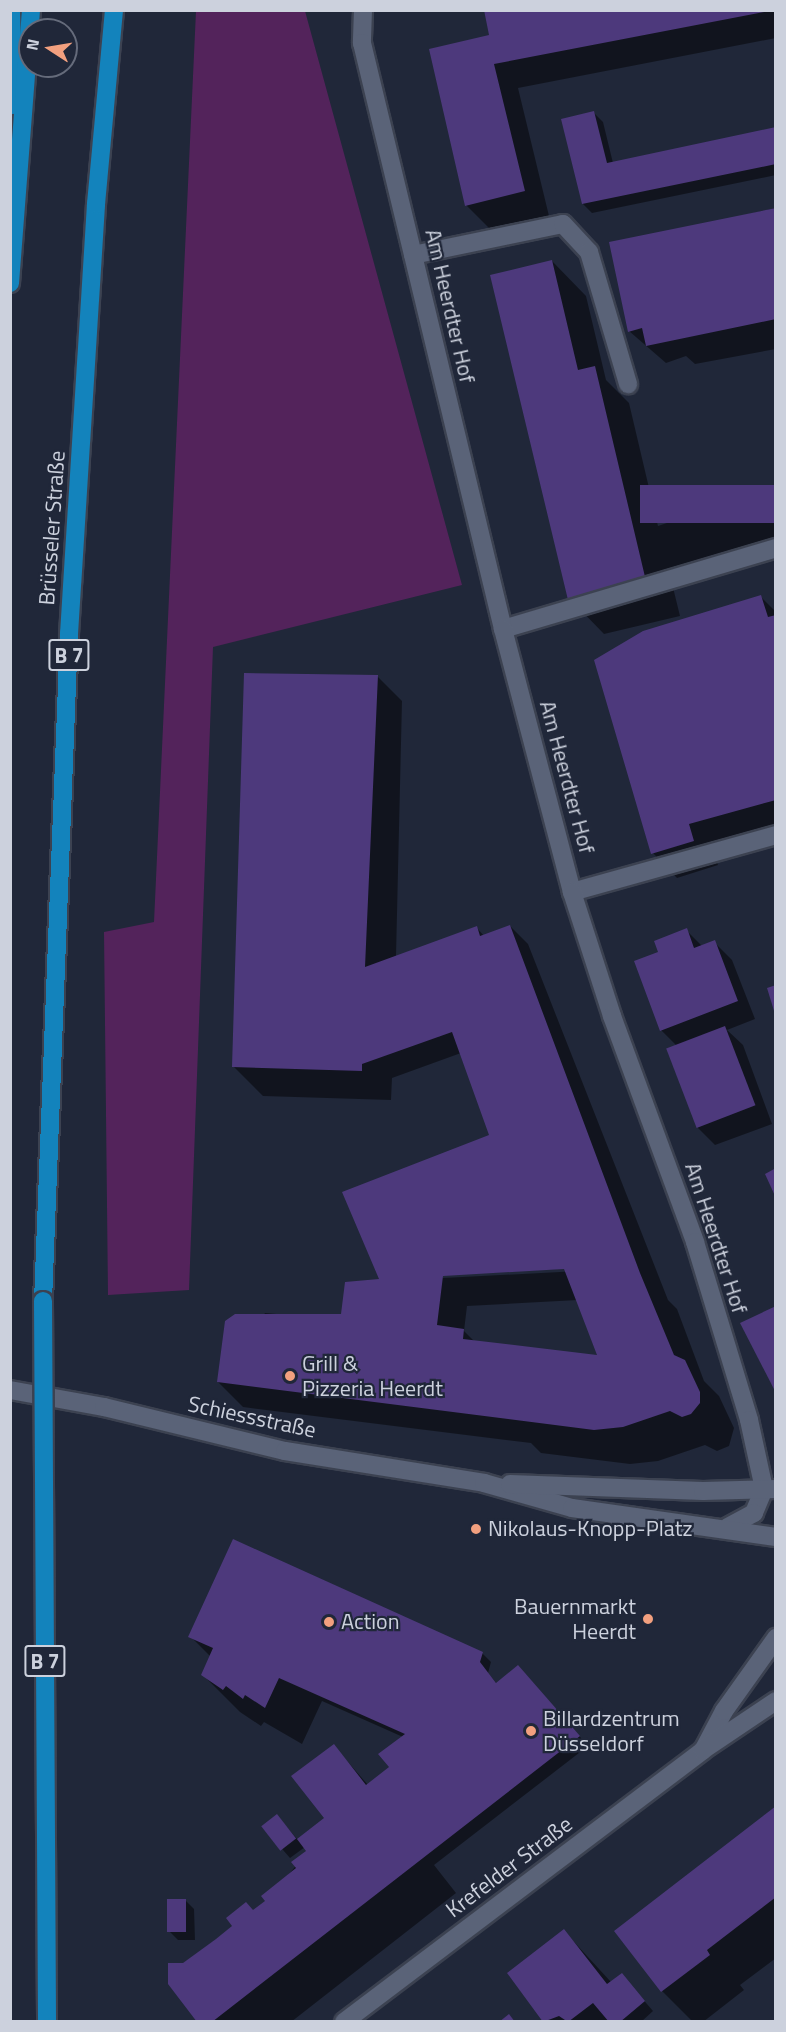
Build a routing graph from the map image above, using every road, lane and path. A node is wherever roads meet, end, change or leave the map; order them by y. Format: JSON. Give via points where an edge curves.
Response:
{"nodes":[{"id":1,"x":11,"y":10,"type":"edge"},
{"id":2,"x":31,"y":10,"type":"edge"},
{"id":3,"x":114,"y":10,"type":"edge"},
{"id":4,"x":363,"y":10,"type":"edge"},
{"id":5,"x":14,"y":220,"type":"junction"},
{"id":6,"x":413,"y":255,"type":"junction"},
{"id":7,"x":10,"y":283,"type":"edge"},
{"id":8,"x":628,"y":384,"type":"dead end"},
{"id":9,"x":776,"y":548,"type":"edge"},
{"id":10,"x":503,"y":629,"type":"junction"},
{"id":11,"x":776,"y":834,"type":"edge"},
{"id":12,"x":572,"y":892,"type":"junction"},
{"id":13,"x":10,"y":1390,"type":"edge"},
{"id":14,"x":484,"y":1484,"type":"junction"},
{"id":15,"x":770,"y":1489,"type":"edge"},
{"id":16,"x":728,"y":1527,"type":"junction"},
{"id":17,"x":776,"y":1537,"type":"edge"},
{"id":18,"x":776,"y":1638,"type":"edge"},
{"id":19,"x":776,"y":1701,"type":"edge"},
{"id":20,"x":703,"y":1750,"type":"junction"},
{"id":21,"x":47,"y":2022,"type":"edge"},
{"id":22,"x":344,"y":2022,"type":"edge"}],
"edges":[{"from":1,"to":5,"type":"highway"},
{"from":2,"to":5,"type":"highway"},
{"from":3,"to":21,"type":"highway","name":"Brüsseler Straße","number":"B 7","bridge":true,"via":[[96,204],[69,634],[43,1301]]},
{"from":4,"to":6,"type":"street","name":"Am Heerdter Hof","via":[[362,43]]},
{"from":5,"to":7,"type":"highway"},
{"from":6,"to":8,"type":"street","via":[[563,224],[589,252]]},
{"from":6,"to":10,"type":"street","name":"Am Heerdter Hof"},
{"from":9,"to":10,"type":"street"},
{"from":10,"to":12,"type":"street","name":"Am Heerdter Hof"},
{"from":11,"to":12,"type":"street"},
{"from":12,"to":15,"type":"street","name":"Am Heerdter Hof","via":[[612,1016],[694,1242]]},
{"from":13,"to":14,"type":"street","name":"Schiessstraße","via":[[104,1407],[285,1451]]},
{"from":14,"to":15,"type":"street","name":"Schiessstraße"},
{"from":14,"to":16,"type":"street","name":"Schiessstraße","via":[[572,1508]]},
{"from":15,"to":16,"type":"street","via":[[754,1513]]},
{"from":16,"to":17,"type":"street","name":"Schiessstraße"},
{"from":18,"to":20,"type":"street","name":"Krefelder Straße","via":[[724,1711]]},
{"from":19,"to":20,"type":"street","name":"Krefelder Straße"},
{"from":20,"to":22,"type":"street","name":"Krefelder Straße"}]}
